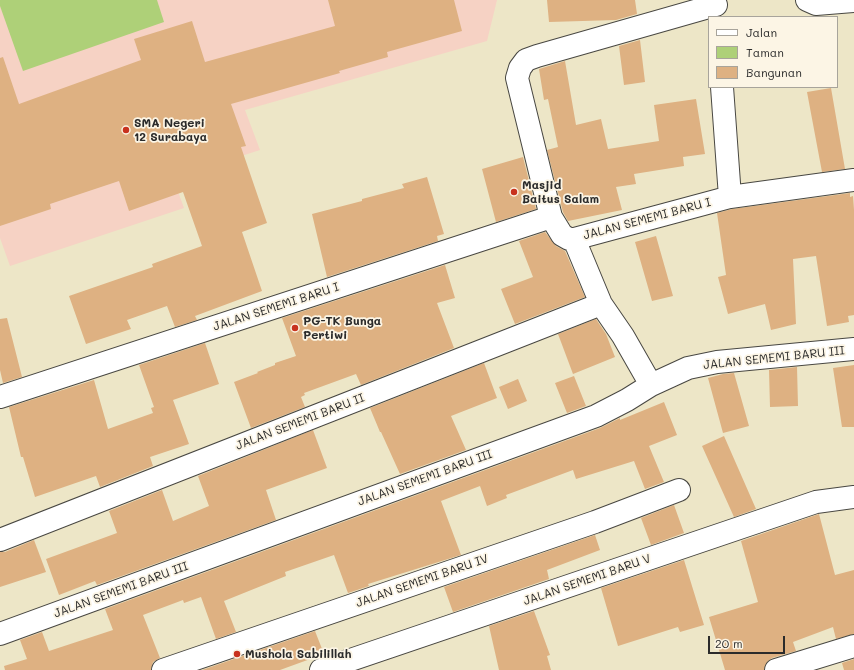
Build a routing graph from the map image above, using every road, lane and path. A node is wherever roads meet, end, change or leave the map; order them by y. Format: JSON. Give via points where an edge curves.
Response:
{"nodes":[{"id":1,"x":807,"y":0,"type":"edge"},
{"id":2,"x":854,"y":1,"type":"edge"},
{"id":3,"x":716,"y":7,"type":"edge"},
{"id":4,"x":722,"y":88,"type":"edge"},
{"id":5,"x":854,"y":180,"type":"edge"},
{"id":6,"x":730,"y":197,"type":"junction"},
{"id":7,"x":551,"y":218,"type":"junction"},
{"id":8,"x":574,"y":239,"type":"junction"},
{"id":9,"x":600,"y":304,"type":"junction"},
{"id":10,"x":854,"y":349,"type":"edge"},
{"id":11,"x":651,"y":385,"type":"junction"},
{"id":12,"x":0,"y":397,"type":"edge"},
{"id":13,"x":679,"y":490,"type":"dead end"},
{"id":14,"x":854,"y":497,"type":"edge"},
{"id":15,"x":0,"y":540,"type":"edge"},
{"id":16,"x":0,"y":634,"type":"edge"},
{"id":17,"x":854,"y":646,"type":"edge"},
{"id":18,"x":163,"y":670,"type":"edge"},
{"id":19,"x":321,"y":670,"type":"edge"},
{"id":20,"x":776,"y":670,"type":"edge"}],
"edges":[{"from":1,"to":2,"type":"street","via":[[816,4]]},
{"from":3,"to":7,"type":"street","name":"JALAN SEMEMI BARU I","via":[[526,60],[517,78]]},
{"from":4,"to":6,"type":"street"},
{"from":5,"to":6,"type":"street","name":"JALAN SEMEMI BARU I"},
{"from":6,"to":8,"type":"street","name":"JALAN SEMEMI BARU I"},
{"from":7,"to":8,"type":"street","name":"JALAN SEMEMI BARU I","via":[[562,235]]},
{"from":7,"to":12,"type":"street","name":"JALAN SEMEMI BARU I"},
{"from":8,"to":9,"type":"street"},
{"from":9,"to":11,"type":"street","via":[[623,336]]},
{"from":9,"to":15,"type":"street","name":"JALAN SEMEMI BARU II"},
{"from":10,"to":11,"type":"street","name":"JALAN SEMEMI BARU III","via":[[717,362],[688,368]]},
{"from":11,"to":16,"type":"street","name":"JALAN SEMEMI BARU III","via":[[596,416]]},
{"from":13,"to":18,"type":"street","name":"JALAN SEMEMI BARU IV","via":[[595,522]]},
{"from":14,"to":19,"type":"street","name":"JALAN SEMEMI BARU V","via":[[816,502]]},
{"from":17,"to":20,"type":"street"}]}
